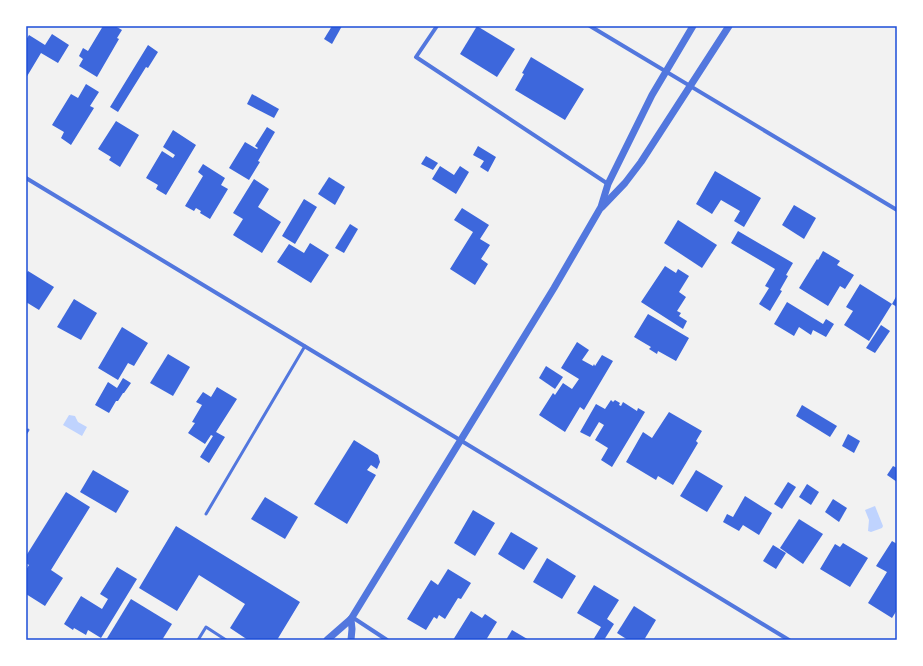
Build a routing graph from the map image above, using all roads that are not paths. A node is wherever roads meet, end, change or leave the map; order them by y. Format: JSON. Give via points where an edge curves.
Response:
{"nodes":[{"id":1,"x":437,"y":26,"type":"edge"},
{"id":2,"x":590,"y":26,"type":"edge"},
{"id":3,"x":693,"y":26,"type":"edge"},
{"id":4,"x":729,"y":26,"type":"edge"},
{"id":5,"x":665,"y":72,"type":"junction"},
{"id":6,"x":690,"y":87,"type":"junction"},
{"id":7,"x":26,"y":178,"type":"edge"},
{"id":8,"x":608,"y":184,"type":"junction"},
{"id":9,"x":601,"y":208,"type":"junction"},
{"id":10,"x":897,"y":210,"type":"edge"},
{"id":11,"x":305,"y":346,"type":"junction"},
{"id":12,"x":460,"y":440,"type":"junction"},
{"id":13,"x":206,"y":514,"type":"dead end"},
{"id":14,"x":352,"y":618,"type":"junction"},
{"id":15,"x":198,"y":640,"type":"edge"},
{"id":16,"x":226,"y":640,"type":"edge"},
{"id":17,"x":327,"y":640,"type":"edge"},
{"id":18,"x":351,"y":640,"type":"edge"},
{"id":19,"x":387,"y":640,"type":"edge"},
{"id":20,"x":789,"y":640,"type":"edge"}],
"edges":[{"from":1,"to":8,"type":"street","via":[[416,57]]},
{"from":2,"to":5,"type":"street"},
{"from":3,"to":5,"type":"street"},
{"from":4,"to":6,"type":"street"},
{"from":5,"to":6,"type":"street"},
{"from":5,"to":8,"type":"street"},
{"from":6,"to":9,"type":"street","via":[[641,162]]},
{"from":6,"to":10,"type":"street"},
{"from":7,"to":11,"type":"street"},
{"from":8,"to":9,"type":"street"},
{"from":9,"to":12,"type":"street"},
{"from":11,"to":12,"type":"street"},
{"from":11,"to":13,"type":"lane"},
{"from":12,"to":14,"type":"street"},
{"from":12,"to":20,"type":"street"},
{"from":14,"to":17,"type":"street"},
{"from":14,"to":18,"type":"street"},
{"from":14,"to":19,"type":"street"},
{"from":15,"to":16,"type":"lane","via":[[206,628]]}]}
